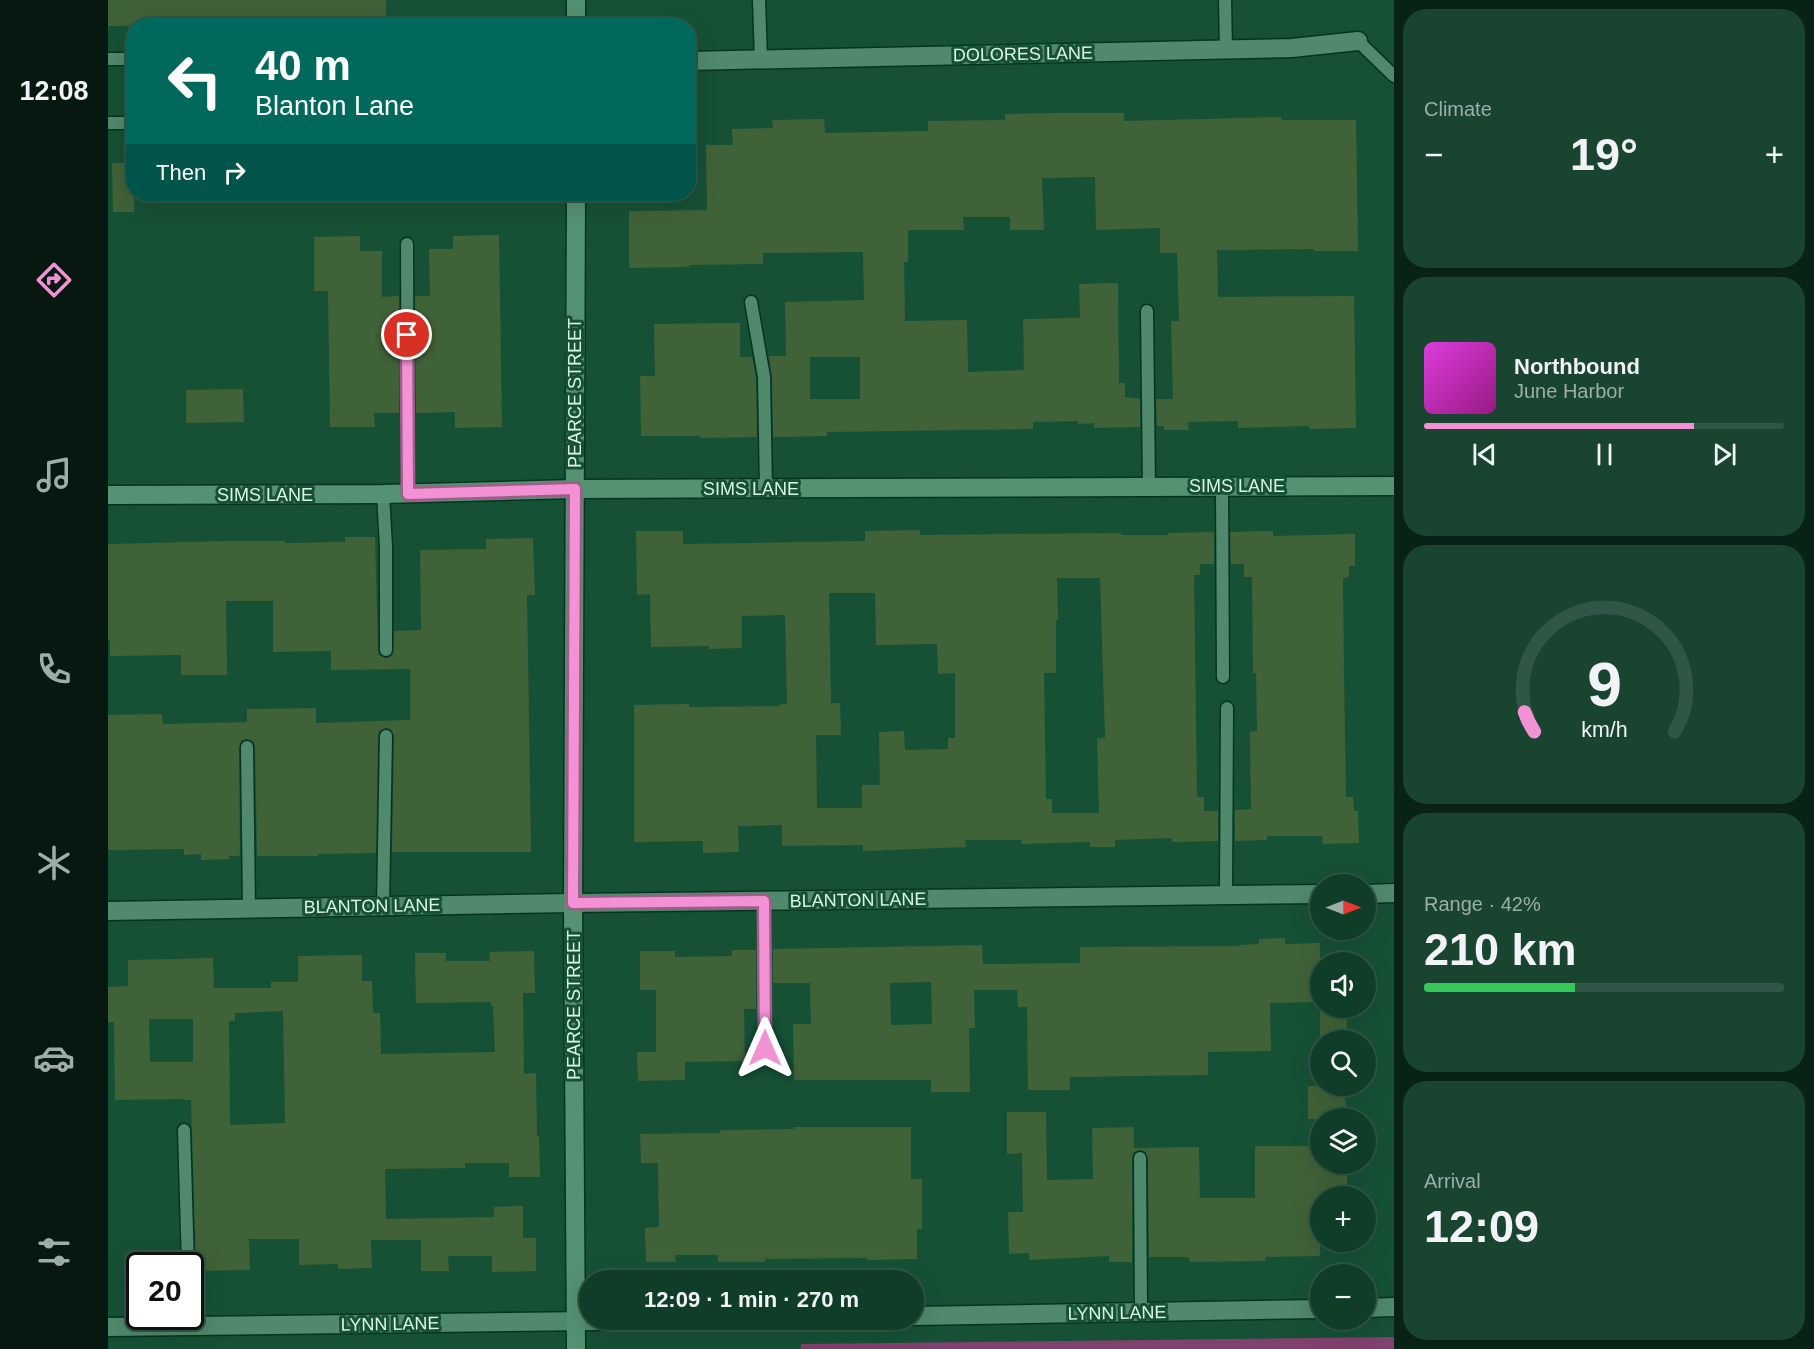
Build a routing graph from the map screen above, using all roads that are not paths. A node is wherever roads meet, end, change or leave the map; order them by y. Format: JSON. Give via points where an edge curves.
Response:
{"nodes":[{"id":1,"x":576,"y":0,"type":"edge"},
{"id":2,"x":759,"y":0,"type":"edge"},
{"id":3,"x":1225,"y":0,"type":"edge"},
{"id":4,"x":576,"y":18,"type":"edge"},
{"id":5,"x":1358,"y":41,"type":"joint"},
{"id":6,"x":1226,"y":50,"type":"junction"},
{"id":7,"x":108,"y":59,"type":"edge"},
{"id":8,"x":126,"y":59,"type":"edge"},
{"id":9,"x":760,"y":60,"type":"junction"},
{"id":10,"x":696,"y":62,"type":"edge"},
{"id":11,"x":1394,"y":76,"type":"edge"},
{"id":12,"x":108,"y":123,"type":"edge"},
{"id":13,"x":126,"y":123,"type":"edge"},
{"id":14,"x":576,"y":201,"type":"edge"},
{"id":15,"x":407,"y":244,"type":"dead end"},
{"id":16,"x":751,"y":302,"type":"dead end"},
{"id":17,"x":1147,"y":311,"type":"dead end"},
{"id":18,"x":1222,"y":486,"type":"junction"},
{"id":19,"x":1394,"y":486,"type":"edge"},
{"id":20,"x":1149,"y":487,"type":"junction"},
{"id":21,"x":575,"y":489,"type":"junction"},
{"id":22,"x":766,"y":489,"type":"junction"},
{"id":23,"x":383,"y":494,"type":"junction"},
{"id":24,"x":408,"y":494,"type":"junction"},
{"id":25,"x":108,"y":495,"type":"edge"},
{"id":26,"x":386,"y":650,"type":"dead end"},
{"id":27,"x":1222,"y":677,"type":"dead end"},
{"id":28,"x":1227,"y":708,"type":"dead end"},
{"id":29,"x":386,"y":736,"type":"dead end"},
{"id":30,"x":247,"y":747,"type":"dead end"},
{"id":31,"x":1394,"y":893,"type":"edge"},
{"id":32,"x":1310,"y":894,"type":"edge"},
{"id":33,"x":1376,"y":894,"type":"edge"},
{"id":34,"x":1226,"y":895,"type":"junction"},
{"id":35,"x":764,"y":901,"type":"junction"},
{"id":36,"x":573,"y":903,"type":"junction"},
{"id":37,"x":383,"y":906,"type":"junction"},
{"id":38,"x":249,"y":908,"type":"junction"},
{"id":39,"x":108,"y":911,"type":"edge"},
{"id":40,"x":765,"y":1048,"type":"dead end"},
{"id":41,"x":184,"y":1130,"type":"dead end"},
{"id":42,"x":1140,"y":1158,"type":"dead end"},
{"id":43,"x":188,"y":1252,"type":"edge"},
{"id":44,"x":1394,"y":1307,"type":"edge"},
{"id":45,"x":1376,"y":1308,"type":"edge"},
{"id":46,"x":1310,"y":1309,"type":"edge"},
{"id":47,"x":1141,"y":1312,"type":"junction"},
{"id":48,"x":924,"y":1316,"type":"edge"},
{"id":49,"x":204,"y":1321,"type":"edge"},
{"id":50,"x":576,"y":1322,"type":"junction"},
{"id":51,"x":579,"y":1322,"type":"edge"},
{"id":52,"x":126,"y":1326,"type":"edge"},
{"id":53,"x":108,"y":1327,"type":"edge"},
{"id":54,"x":576,"y":1349,"type":"edge"}],
"edges":[{"from":1,"to":4,"type":"street"},
{"from":2,"to":9,"type":"lane"},
{"from":3,"to":6,"type":"lane"},
{"from":5,"to":6,"type":"street","name":"DOLORES LANE"},
{"from":5,"to":11,"type":"lane"},
{"from":6,"to":9,"type":"street","name":"DOLORES LANE"},
{"from":7,"to":8,"type":"lane"},
{"from":9,"to":10,"type":"street","name":"DOLORES LANE"},
{"from":12,"to":13,"type":"lane"},
{"from":14,"to":21,"type":"street","name":"PEARCE STREET"},
{"from":15,"to":24,"type":"lane"},
{"from":16,"to":22,"type":"lane","via":[[764,376]]},
{"from":17,"to":20,"type":"lane"},
{"from":18,"to":19,"type":"street","name":"SIMS LANE"},
{"from":18,"to":20,"type":"street","name":"SIMS LANE"},
{"from":18,"to":27,"type":"lane"},
{"from":20,"to":22,"type":"street","name":"SIMS LANE"},
{"from":21,"to":22,"type":"street","name":"SIMS LANE"},
{"from":21,"to":24,"type":"street","name":"SIMS LANE"},
{"from":21,"to":36,"type":"street","name":"PEARCE STREET"},
{"from":23,"to":24,"type":"street","name":"SIMS LANE"},
{"from":23,"to":25,"type":"street","name":"SIMS LANE"},
{"from":23,"to":26,"type":"lane"},
{"from":28,"to":34,"type":"lane"},
{"from":29,"to":37,"type":"lane"},
{"from":30,"to":38,"type":"lane"},
{"from":31,"to":33,"type":"street"},
{"from":32,"to":34,"type":"street","name":"BLANTON LANE"},
{"from":34,"to":35,"type":"street","name":"BLANTON LANE"},
{"from":35,"to":36,"type":"street","name":"BLANTON LANE"},
{"from":35,"to":40,"type":"lane"},
{"from":36,"to":37,"type":"street","name":"BLANTON LANE"},
{"from":36,"to":50,"type":"street","name":"PEARCE STREET"},
{"from":37,"to":38,"type":"street","name":"BLANTON LANE"},
{"from":38,"to":39,"type":"street","name":"BLANTON LANE"},
{"from":41,"to":43,"type":"lane"},
{"from":42,"to":47,"type":"lane"},
{"from":44,"to":45,"type":"street"},
{"from":46,"to":47,"type":"street","name":"LYNN LANE"},
{"from":47,"to":48,"type":"street","name":"LYNN LANE"},
{"from":49,"to":50,"type":"street","name":"LYNN LANE"},
{"from":50,"to":51,"type":"street","name":"LYNN LANE"},
{"from":50,"to":54,"type":"street","name":"PEARCE STREET"},
{"from":52,"to":53,"type":"street","name":"LYNN LANE"}]}
